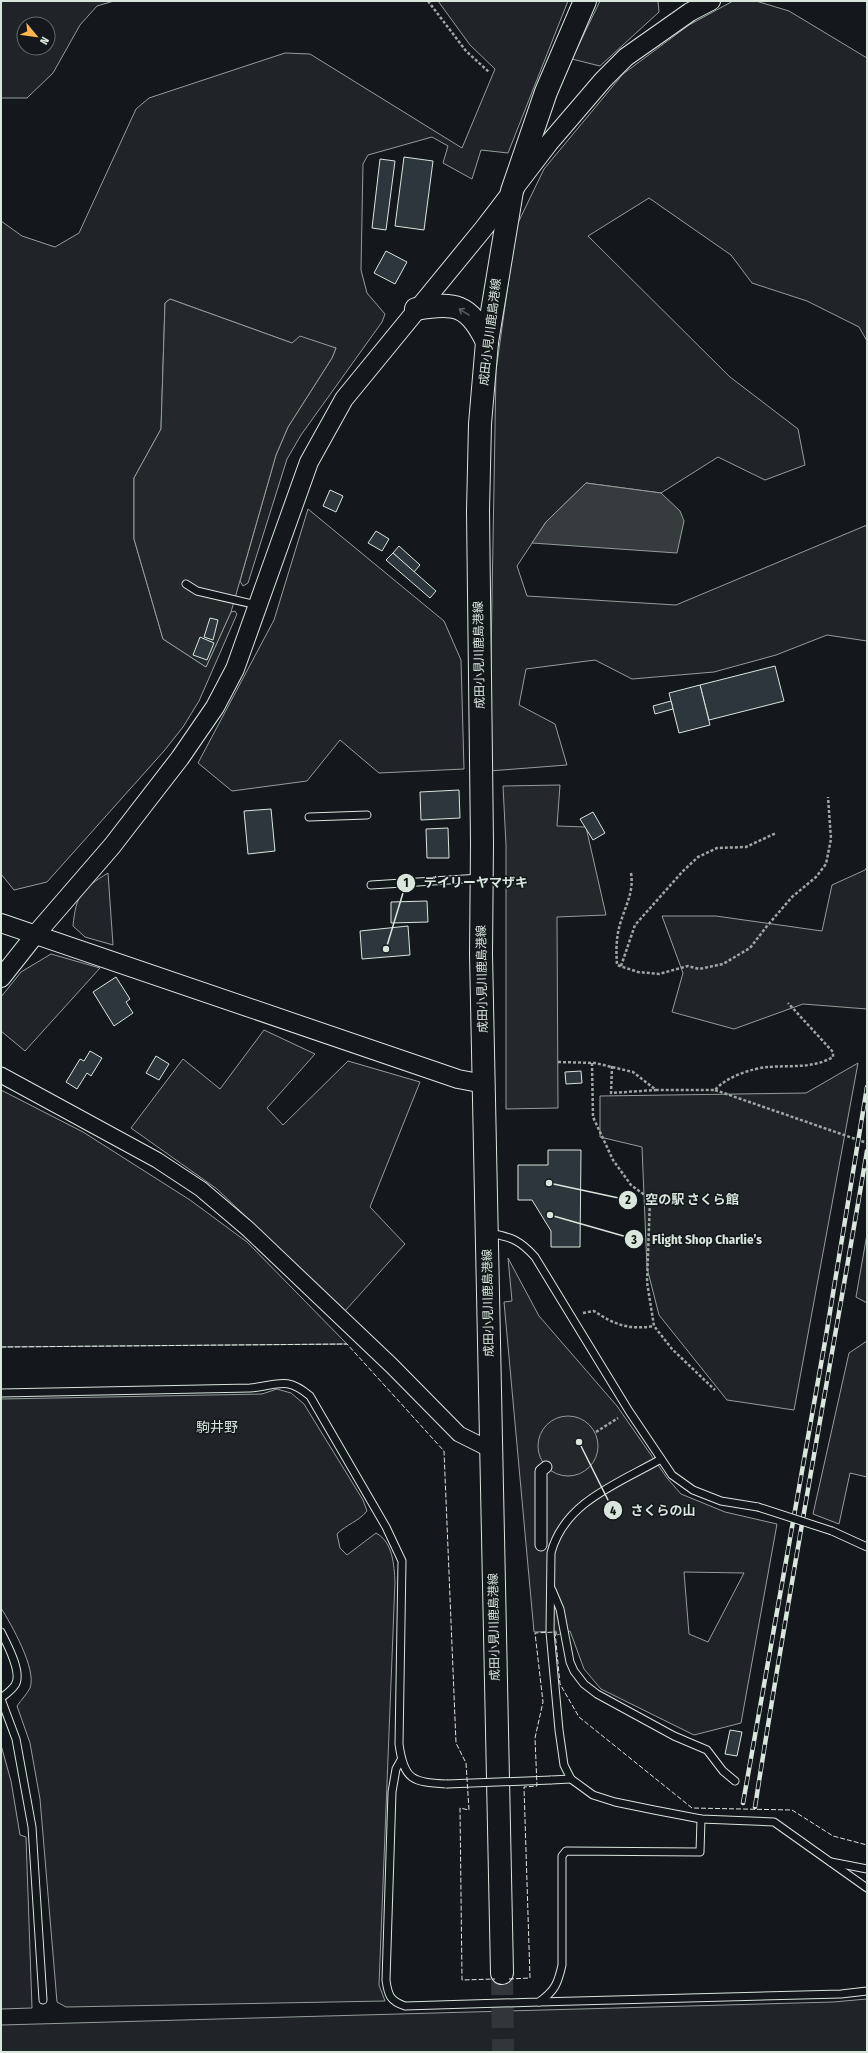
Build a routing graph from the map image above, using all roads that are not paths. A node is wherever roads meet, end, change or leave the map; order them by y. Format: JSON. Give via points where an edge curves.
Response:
{"nodes":[{"id":1,"x":585,"y":1,"type":"edge"},
{"id":2,"x":711,"y":1,"type":"edge"},
{"id":3,"x":512,"y":191,"type":"junction"},
{"id":4,"x":416,"y":309,"type":"junction"},
{"id":5,"x":487,"y":342,"type":"junction"},
{"id":6,"x":186,"y":584,"type":"dead end"},
{"id":7,"x":257,"y":605,"type":"junction"},
{"id":8,"x":367,"y":815,"type":"dead end"},
{"id":9,"x":309,"y":817,"type":"dead end"},
{"id":10,"x":482,"y":878,"type":"junction"},
{"id":11,"x":372,"y":884,"type":"dead end"},
{"id":12,"x":1,"y":923,"type":"edge"},
{"id":13,"x":35,"y":935,"type":"junction"},
{"id":14,"x":1,"y":978,"type":"edge"},
{"id":15,"x":1,"y":1075,"type":"edge"},
{"id":16,"x":484,"y":1084,"type":"junction"},
{"id":17,"x":487,"y":1233,"type":"junction"},
{"id":18,"x":1,"y":1393,"type":"edge"},
{"id":19,"x":491,"y":1450,"type":"junction"},
{"id":20,"x":661,"y":1459,"type":"junction"},
{"id":21,"x":546,"y":1467,"type":"dead end"},
{"id":22,"x":542,"y":1545,"type":"dead end"},
{"id":23,"x":867,"y":1547,"type":"edge"},
{"id":24,"x":551,"y":1588,"type":"junction"},
{"id":25,"x":1,"y":1632,"type":"edge"},
{"id":26,"x":1,"y":1699,"type":"edge"},
{"id":27,"x":401,"y":1760,"type":"junction"},
{"id":28,"x":571,"y":1778,"type":"junction"},
{"id":29,"x":735,"y":1781,"type":"dead end"},
{"id":30,"x":701,"y":1819,"type":"junction"},
{"id":31,"x":829,"y":1862,"type":"junction"},
{"id":32,"x":867,"y":1870,"type":"edge"},
{"id":33,"x":867,"y":1888,"type":"edge"},
{"id":34,"x":502,"y":1973,"type":"tunnel mouth"},
{"id":35,"x":867,"y":1991,"type":"edge"},
{"id":36,"x":43,"y":2000,"type":"dead end"},
{"id":37,"x":539,"y":2002,"type":"junction"}],
"edges":[{"from":1,"to":3,"type":"main road","name":"成田小見川鹿島港線","via":[[546,92]]},
{"from":2,"to":3,"type":"street","via":[[690,12],[626,57],[549,143]]},
{"from":3,"to":4,"type":"street"},
{"from":3,"to":5,"type":"main road","name":"成田小見川鹿島港線"},
{"from":5,"to":4,"type":"main road","one_way":true,"via":[[478,324],[452,306]]},
{"from":4,"to":7,"type":"street","via":[[344,399],[322,435],[309,462]]},
{"from":5,"to":10,"type":"main road","name":"成田小見川鹿島港線","via":[[480,424],[478,511]]},
{"from":6,"to":7,"type":"lane","via":[[198,591]]},
{"from":7,"to":13,"type":"street","via":[[235,668],[215,707],[180,758],[112,846]]},
{"from":8,"to":9,"type":"lane"},
{"from":10,"to":11,"type":"lane"},
{"from":10,"to":16,"type":"main road","name":"成田小見川鹿島港線"},
{"from":12,"to":13,"type":"street"},
{"from":13,"to":14,"type":"street"},
{"from":13,"to":16,"type":"street","via":[[458,1078]]},
{"from":15,"to":19,"type":"street","via":[[157,1160],[201,1189],[260,1240],[459,1434]]},
{"from":16,"to":17,"type":"main road","name":"成田小見川鹿島港線"},
{"from":17,"to":19,"type":"main road","name":"成田小見川鹿島港線"},
{"from":17,"to":20,"type":"lane","via":[[509,1237],[523,1243],[535,1257]]},
{"from":18,"to":27,"type":"lane","via":[[250,1388],[281,1382],[310,1396],[386,1527],[402,1561],[399,1744]]},
{"from":19,"to":34,"type":"main road","name":"成田小見川鹿島港線"},
{"from":20,"to":23,"type":"lane","bridge":true,"via":[[672,1475],[693,1490],[721,1501],[758,1507],[832,1530]]},
{"from":20,"to":24,"type":"lane","via":[[594,1496],[574,1511],[554,1541],[551,1553]]},
{"from":21,"to":22,"type":"street","via":[[541,1471],[540,1482]]},
{"from":24,"to":28,"type":"lane","via":[[550,1632],[558,1723],[564,1765]]},
{"from":24,"to":29,"type":"lane","via":[[560,1609],[570,1662],[584,1684],[597,1694],[661,1729],[707,1750],[723,1771]]},
{"from":25,"to":26,"type":"lane","via":[[18,1676],[15,1686]]},
{"from":26,"to":36,"type":"lane","via":[[16,1739],[32,1827]]},
{"from":27,"to":28,"type":"lane","bridge":true,"via":[[406,1772],[422,1783]]},
{"from":27,"to":37,"type":"lane","via":[[396,1769],[392,1792],[386,1980],[388,1994],[397,2003],[405,2006]]},
{"from":28,"to":30,"type":"lane","via":[[594,1794],[615,1802]]},
{"from":30,"to":31,"type":"lane","via":[[774,1822]]},
{"from":30,"to":37,"type":"lane","via":[[700,1852],[566,1851],[562,1856],[562,1965],[558,1982],[550,1994]]},
{"from":31,"to":32,"type":"lane"},
{"from":31,"to":33,"type":"lane"},
{"from":35,"to":37,"type":"lane"}]}
